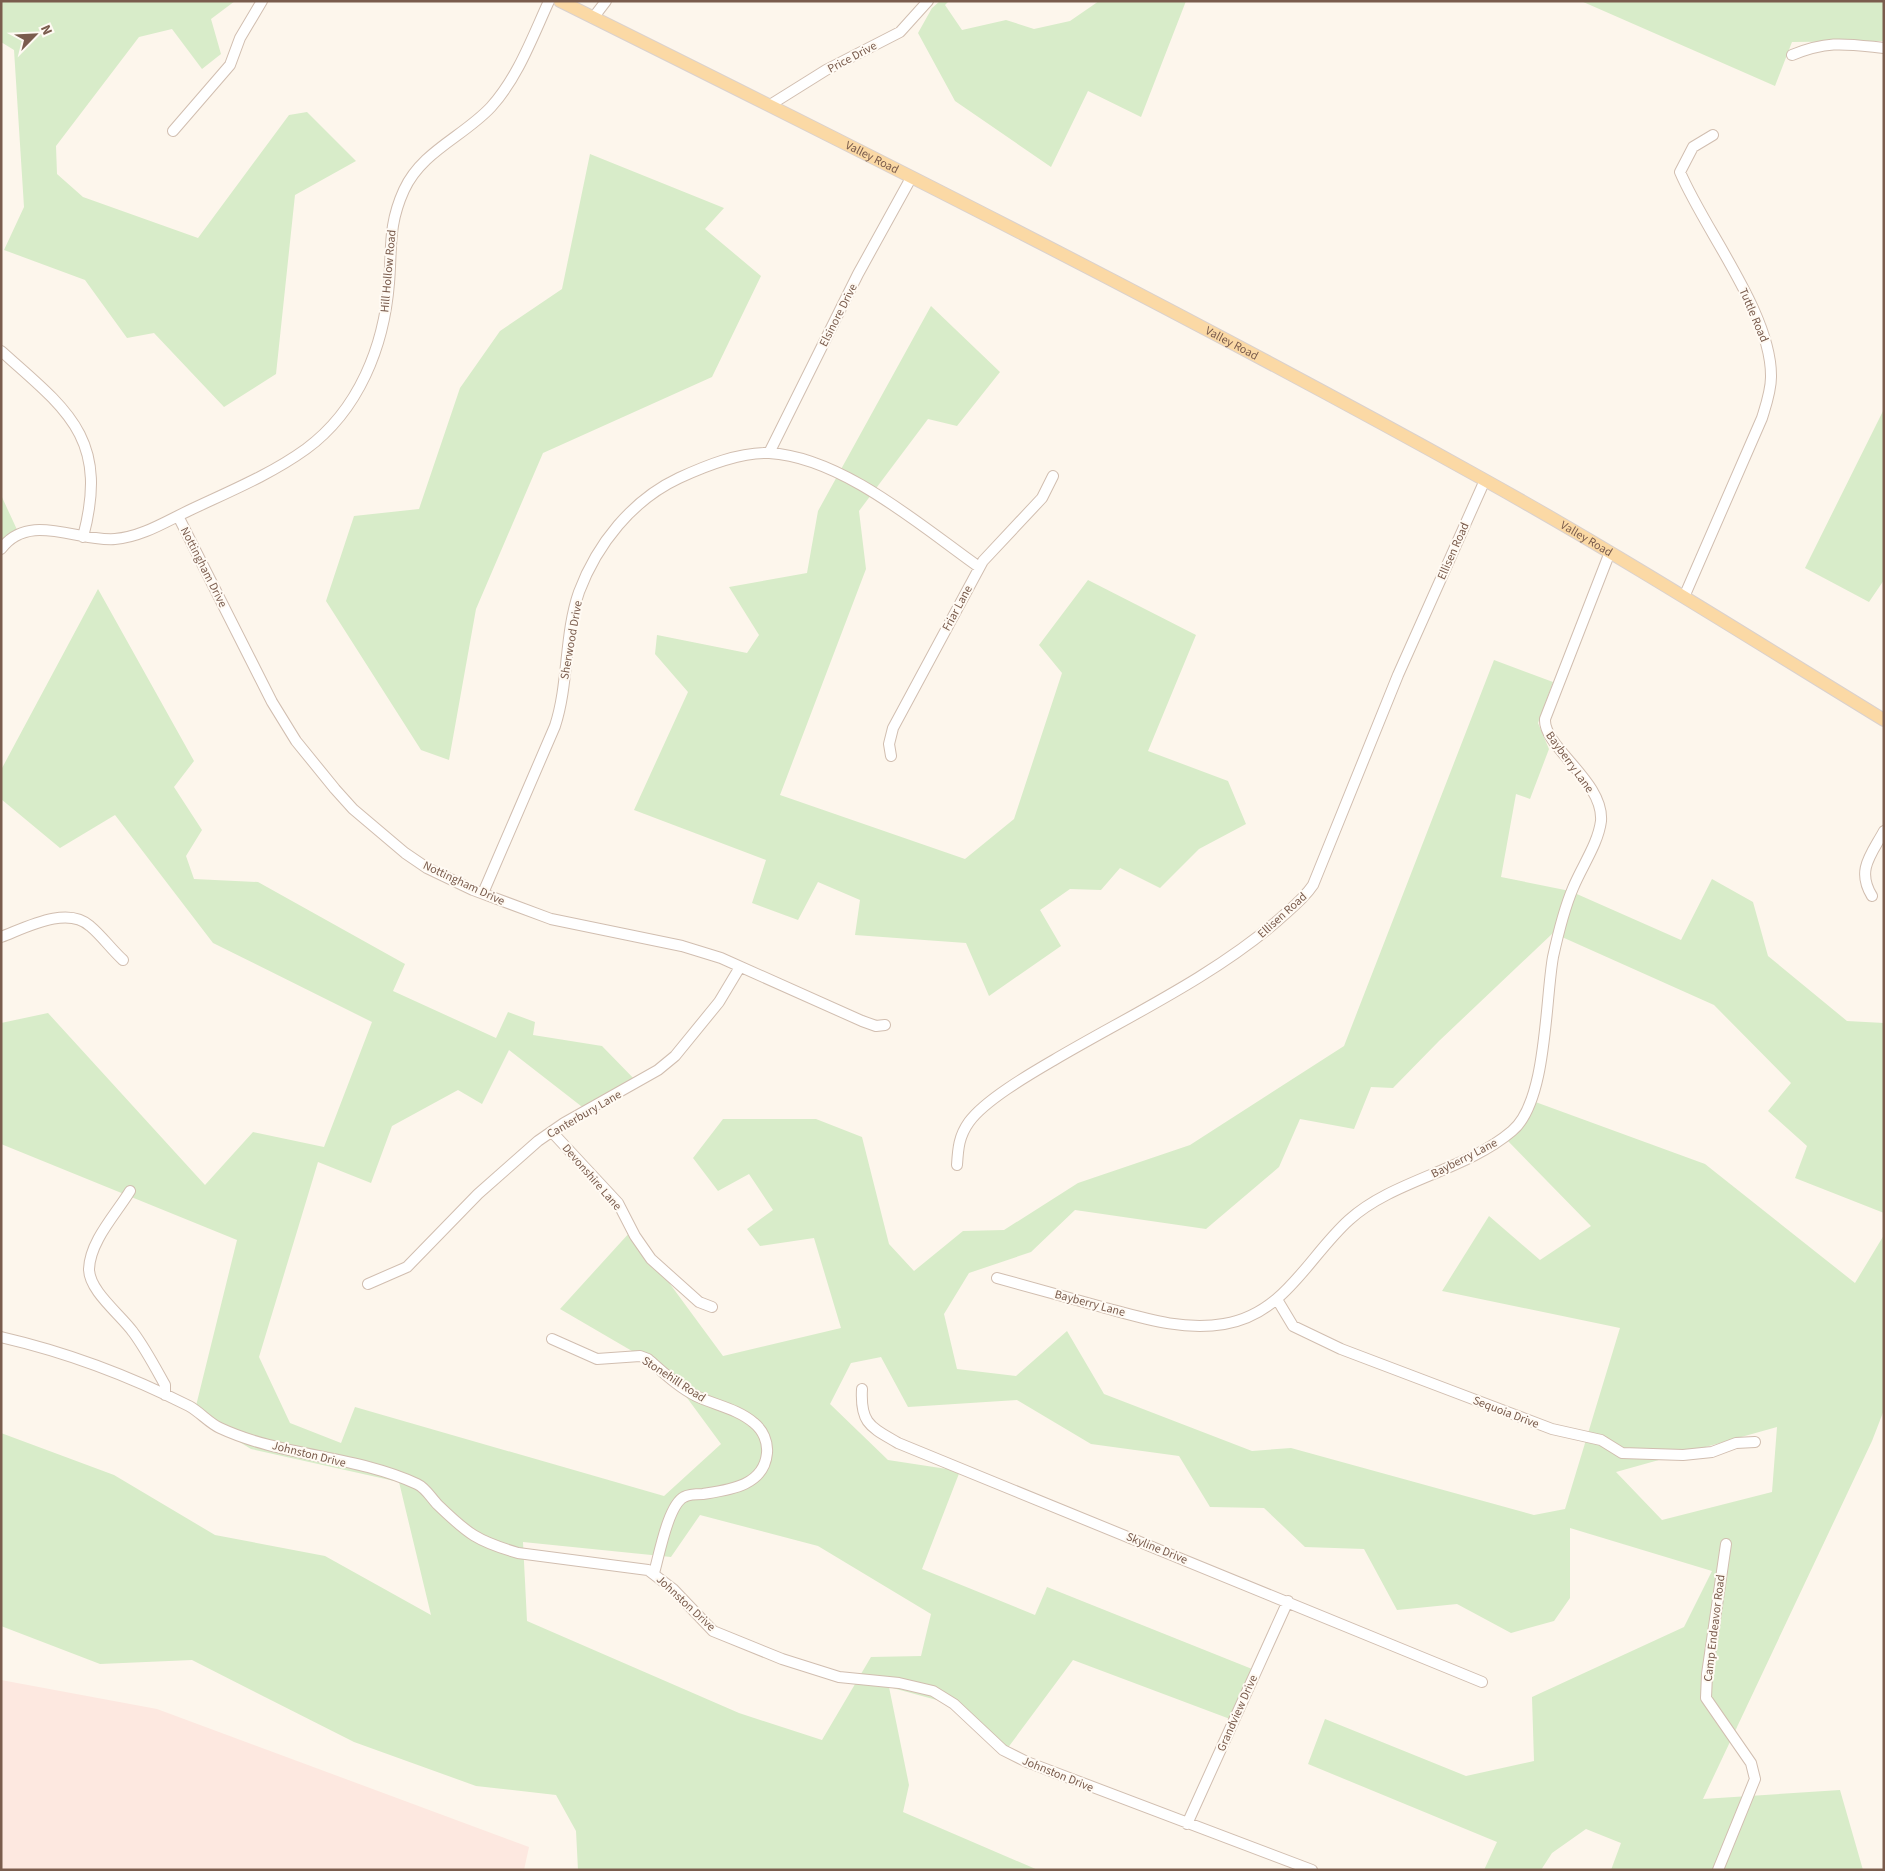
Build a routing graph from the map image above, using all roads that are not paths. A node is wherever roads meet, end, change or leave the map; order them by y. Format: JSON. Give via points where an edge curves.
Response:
{"nodes":[{"id":1,"x":262,"y":1,"type":"edge"},
{"id":2,"x":549,"y":1,"type":"edge"},
{"id":3,"x":560,"y":1,"type":"edge"},
{"id":4,"x":606,"y":1,"type":"edge"},
{"id":5,"x":928,"y":1,"type":"edge"},
{"id":6,"x":594,"y":18,"type":"junction"},
{"id":7,"x":1884,"y":48,"type":"edge"},
{"id":8,"x":1792,"y":55,"type":"dead end"},
{"id":9,"x":770,"y":106,"type":"junction"},
{"id":10,"x":173,"y":130,"type":"dead end"},
{"id":11,"x":1713,"y":135,"type":"dead end"},
{"id":12,"x":911,"y":178,"type":"junction"},
{"id":13,"x":1,"y":351,"type":"edge"},
{"id":14,"x":769,"y":453,"type":"junction"},
{"id":15,"x":1053,"y":476,"type":"dead end"},
{"id":16,"x":1485,"y":480,"type":"junction"},
{"id":17,"x":178,"y":516,"type":"junction"},
{"id":18,"x":83,"y":537,"type":"junction"},
{"id":19,"x":1,"y":549,"type":"edge"},
{"id":20,"x":1610,"y":552,"type":"junction"},
{"id":21,"x":979,"y":567,"type":"junction"},
{"id":22,"x":1684,"y":597,"type":"junction"},
{"id":23,"x":1884,"y":720,"type":"edge"},
{"id":24,"x":891,"y":756,"type":"dead end"},
{"id":25,"x":1884,"y":831,"type":"edge"},
{"id":26,"x":483,"y":893,"type":"junction"},
{"id":27,"x":1872,"y":896,"type":"dead end"},
{"id":28,"x":1,"y":938,"type":"edge"},
{"id":29,"x":123,"y":960,"type":"dead end"},
{"id":30,"x":740,"y":967,"type":"junction"},
{"id":31,"x":885,"y":1025,"type":"dead end"},
{"id":32,"x":552,"y":1132,"type":"junction"},
{"id":33,"x":957,"y":1165,"type":"dead end"},
{"id":34,"x":130,"y":1191,"type":"dead end"},
{"id":35,"x":997,"y":1278,"type":"dead end"},
{"id":36,"x":368,"y":1284,"type":"dead end"},
{"id":37,"x":1278,"y":1301,"type":"junction"},
{"id":38,"x":712,"y":1307,"type":"dead end"},
{"id":39,"x":1,"y":1337,"type":"edge"},
{"id":40,"x":552,"y":1339,"type":"dead end"},
{"id":41,"x":862,"y":1389,"type":"dead end"},
{"id":42,"x":165,"y":1395,"type":"junction"},
{"id":43,"x":1755,"y":1442,"type":"dead end"},
{"id":44,"x":1726,"y":1544,"type":"dead end"},
{"id":45,"x":654,"y":1573,"type":"junction"},
{"id":46,"x":1288,"y":1602,"type":"junction"},
{"id":47,"x":1482,"y":1682,"type":"dead end"},
{"id":48,"x":1187,"y":1824,"type":"junction"},
{"id":49,"x":1312,"y":1870,"type":"edge"},
{"id":50,"x":1718,"y":1870,"type":"edge"}],
"edges":[{"from":1,"to":10,"type":"street","via":[[240,38],[230,65]]},
{"from":2,"to":17,"type":"street","name":"Hill Hollow Road","via":[[506,89],[489,109],[423,162],[404,191],[390,236],[389,283],[382,330],[373,360],[344,409],[320,437],[277,468]]},
{"from":3,"to":6,"type":"main road","name":"Valley Road"},
{"from":4,"to":6,"type":"street"},
{"from":5,"to":9,"type":"street","name":"Price Drive","via":[[900,32],[826,70]]},
{"from":6,"to":9,"type":"main road","name":"Valley Road"},
{"from":7,"to":8,"type":"street","via":[[1841,44],[1815,46]]},
{"from":9,"to":12,"type":"main road","name":"Valley Road"},
{"from":11,"to":22,"type":"street","name":"Tuttle Road","via":[[1693,147],[1680,172],[1692,199],[1736,273],[1763,333],[1772,376],[1762,418]]},
{"from":12,"to":14,"type":"street","name":"Elsinore Drive","via":[[858,274]]},
{"from":12,"to":16,"type":"main road","name":"Valley Road","via":[[1255,355]]},
{"from":13,"to":18,"type":"street","via":[[72,419],[86,448],[91,483],[90,508]]},
{"from":14,"to":21,"type":"street","name":"Sherwood Drive","via":[[829,468],[860,484]]},
{"from":14,"to":26,"type":"street","name":"Sherwood Drive","via":[[717,463],[664,485],[638,503],[608,539],[579,593],[561,709],[555,726]]},
{"from":15,"to":21,"type":"street","name":"Friar Lane","via":[[1042,498]]},
{"from":16,"to":20,"type":"main road","name":"Valley Road"},
{"from":16,"to":33,"type":"street","name":"Ellisen Road","via":[[1398,675],[1306,896],[1253,941],[1221,963],[1038,1069],[985,1106],[959,1139]]},
{"from":17,"to":18,"type":"street","name":"Hill Hollow Road","via":[[131,536],[115,539]]},
{"from":17,"to":26,"type":"street","name":"Nottingham Drive","via":[[272,702],[308,756],[353,808],[405,853],[427,868]]},
{"from":18,"to":19,"type":"street","name":"Hill Hollow Road","via":[[40,529],[26,531],[6,542]]},
{"from":20,"to":22,"type":"main road","name":"Valley Road"},
{"from":20,"to":37,"type":"street","name":"Bayberry Lane","via":[[1544,719],[1548,732],[1598,801],[1601,822],[1568,901],[1553,957],[1540,1070],[1526,1113],[1514,1129],[1488,1148],[1362,1210],[1332,1238]]},
{"from":21,"to":24,"type":"street","name":"Friar Lane","via":[[893,728],[889,744]]},
{"from":22,"to":23,"type":"main road","name":"Valley Road"},
{"from":25,"to":27,"type":"street","via":[[1863,875]]},
{"from":26,"to":30,"type":"street","name":"Nottingham Drive","via":[[551,919],[682,946]]},
{"from":28,"to":29,"type":"street","via":[[55,918],[72,918],[89,924]]},
{"from":30,"to":31,"type":"street","name":"Nottingham Drive","via":[[862,1021],[876,1026]]},
{"from":30,"to":32,"type":"street","name":"Canterbury Lane","via":[[719,1002],[675,1056],[651,1074]]},
{"from":32,"to":36,"type":"street","name":"Canterbury Lane","via":[[478,1194],[408,1267]]},
{"from":32,"to":38,"type":"street","name":"Devonshire Lane","via":[[618,1204],[652,1259],[699,1302]]},
{"from":34,"to":42,"type":"street","via":[[98,1241],[89,1270],[95,1285],[133,1332],[166,1385]]},
{"from":35,"to":37,"type":"street","name":"Bayberry Lane","via":[[1149,1319],[1188,1326],[1228,1323]]},
{"from":37,"to":43,"type":"street","name":"Sequoia Drive","via":[[1293,1326],[1341,1349],[1552,1429],[1601,1440],[1622,1453],[1683,1455]]},
{"from":39,"to":42,"type":"street","name":"Johnston Drive","via":[[48,1348]]},
{"from":40,"to":45,"type":"street","name":"Stonehill Road","via":[[597,1359],[640,1356],[694,1395],[753,1422],[760,1428],[767,1444],[763,1468],[744,1485],[685,1496],[676,1505]]},
{"from":41,"to":46,"type":"street","name":"Skyline Drive","via":[[864,1418],[870,1426],[898,1443]]},
{"from":42,"to":45,"type":"street","name":"Johnston Drive","via":[[192,1408],[219,1428],[288,1451],[361,1466],[419,1485],[468,1533],[497,1547]]},
{"from":44,"to":50,"type":"street","name":"Camp Endeavor Road","via":[[1706,1698],[1751,1763],[1755,1779]]},
{"from":45,"to":48,"type":"street","name":"Johnston Drive","via":[[713,1632],[782,1660],[839,1677],[899,1683],[933,1692],[954,1704],[1003,1750]]},
{"from":46,"to":47,"type":"street","name":"Skyline Drive"},
{"from":46,"to":48,"type":"street","name":"Grandview Drive"},
{"from":48,"to":49,"type":"street","name":"Johnston Drive"}]}
